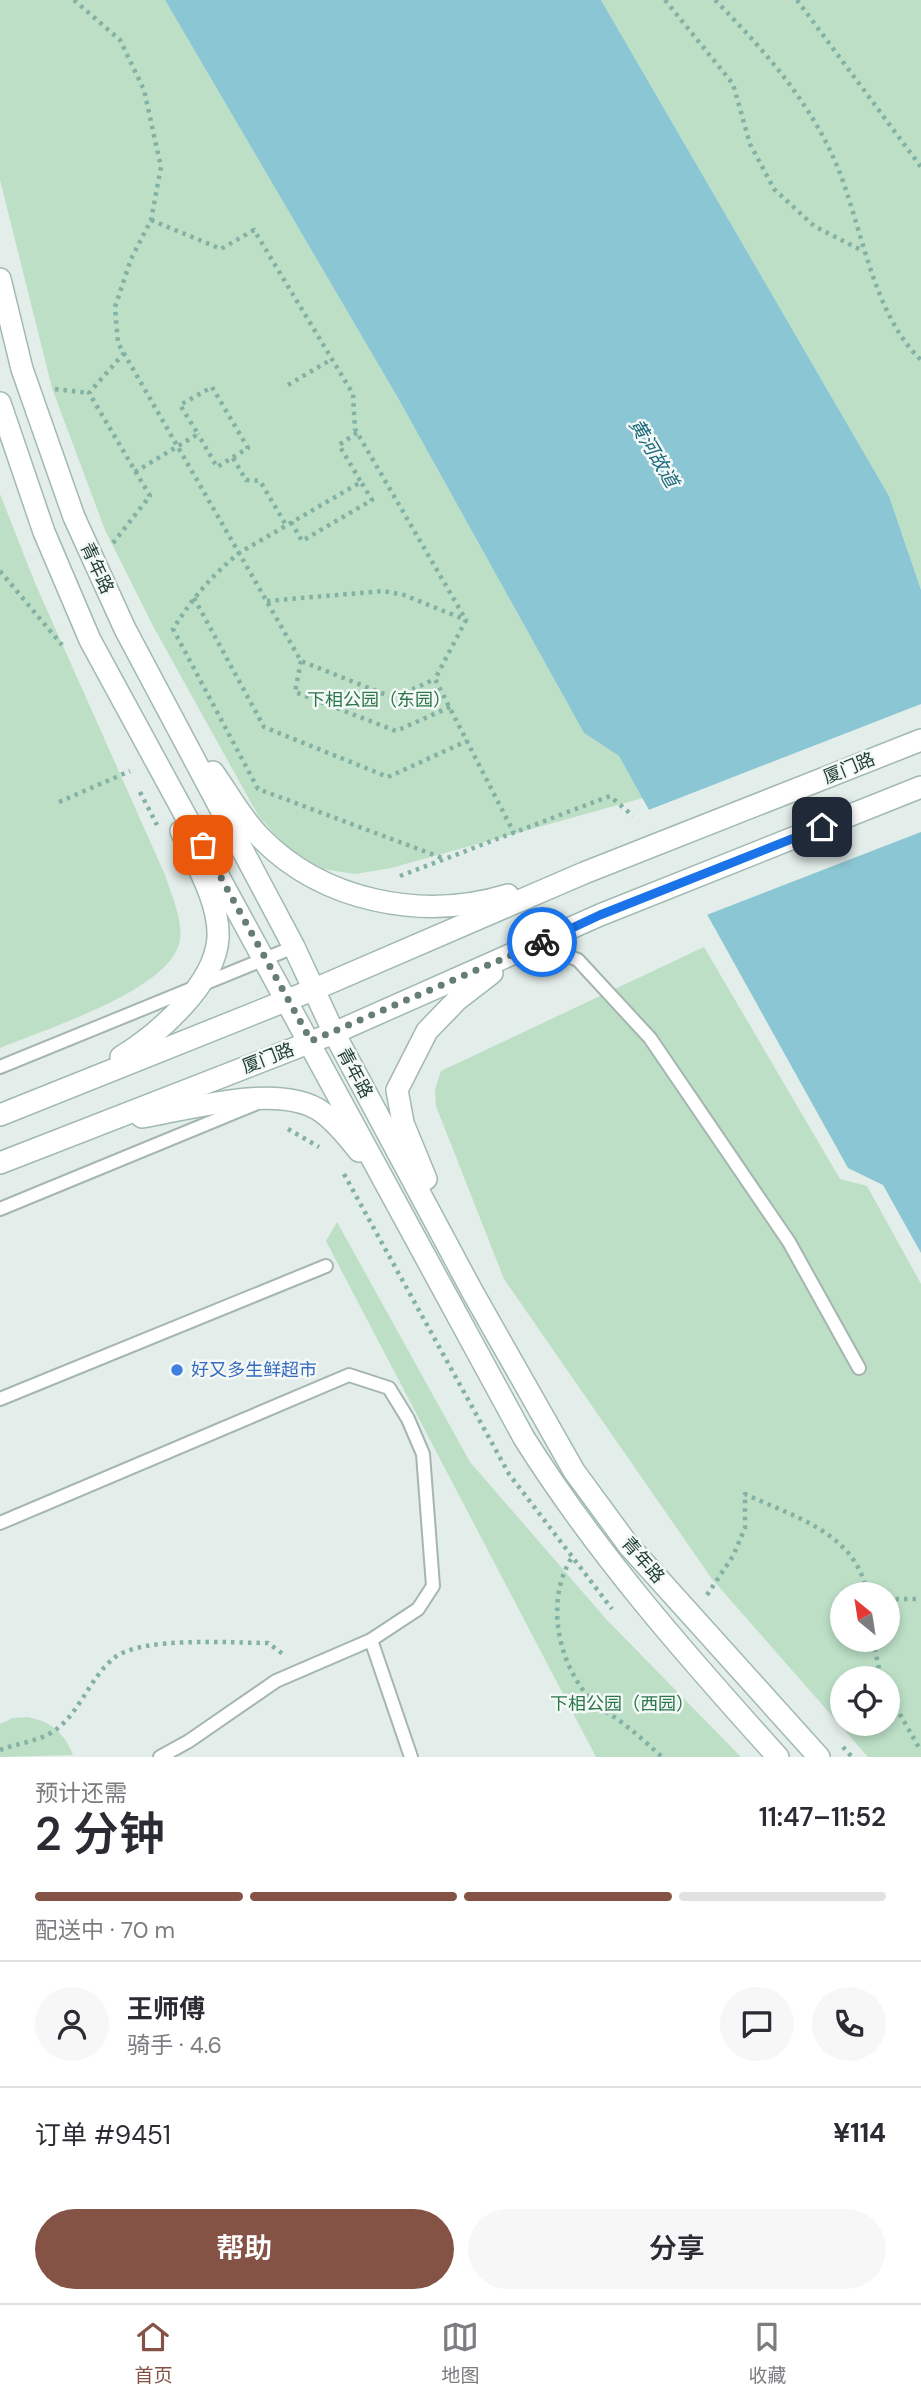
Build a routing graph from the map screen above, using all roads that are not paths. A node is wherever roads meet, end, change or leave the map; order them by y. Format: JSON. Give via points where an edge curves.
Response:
{"nodes":[{"id":1,"x":0,"y":279,"type":"edge"},
{"id":2,"x":0,"y":403,"type":"edge"},
{"id":3,"x":161,"y":698,"type":"junction"},
{"id":4,"x":122,"y":702,"type":"junction"},
{"id":5,"x":921,"y":740,"type":"edge"},
{"id":6,"x":921,"y":787,"type":"edge"},
{"id":7,"x":584,"y":873,"type":"junction"},
{"id":8,"x":294,"y":947,"type":"junction"},
{"id":9,"x":518,"y":953,"type":"junction"},
{"id":10,"x":266,"y":959,"type":"junction"},
{"id":11,"x":196,"y":988,"type":"junction"},
{"id":12,"x":315,"y":989,"type":"junction"},
{"id":13,"x":288,"y":1000,"type":"junction"},
{"id":14,"x":334,"y":1033,"type":"junction"},
{"id":15,"x":311,"y":1041,"type":"junction"},
{"id":16,"x":0,"y":1067,"type":"edge"},
{"id":17,"x":78,"y":1084,"type":"junction"},
{"id":18,"x":267,"y":1100,"type":"junction"},
{"id":19,"x":0,"y":1115,"type":"edge"},
{"id":20,"x":99,"y":1124,"type":"junction"},
{"id":21,"x":0,"y":1163,"type":"edge"},
{"id":22,"x":0,"y":1209,"type":"edge"},
{"id":23,"x":326,"y":1266,"type":"dead end"},
{"id":24,"x":472,"y":1291,"type":"junction"},
{"id":25,"x":448,"y":1302,"type":"junction"},
{"id":26,"x":859,"y":1368,"type":"dead end"},
{"id":27,"x":0,"y":1399,"type":"edge"},
{"id":28,"x":0,"y":1523,"type":"edge"},
{"id":29,"x":371,"y":1640,"type":"junction"},
{"id":30,"x":160,"y":1757,"type":"edge"},
{"id":31,"x":411,"y":1757,"type":"edge"},
{"id":32,"x":778,"y":1757,"type":"edge"},
{"id":33,"x":819,"y":1757,"type":"edge"}],
"edges":[{"from":1,"to":3,"type":"street","name":"青年路","via":[[22,369],[74,517]]},
{"from":2,"to":4,"type":"street","name":"青年路","via":[[44,532]]},
{"from":3,"to":7,"type":"street","via":[[259,837],[318,882],[356,898],[415,905],[489,901]]},
{"from":3,"to":8,"type":"street","name":"青年路"},
{"from":4,"to":10,"type":"street","name":"青年路"},
{"from":4,"to":11,"type":"street","via":[[211,896],[218,937],[212,963]]},
{"from":5,"to":7,"type":"street","name":"厦门路"},
{"from":6,"to":9,"type":"street","name":"厦门路","via":[[600,915]]},
{"from":7,"to":12,"type":"street","name":"厦门路"},
{"from":8,"to":10,"type":"lane"},
{"from":8,"to":12,"type":"street","name":"青年路"},
{"from":9,"to":14,"type":"street","name":"厦门路"},
{"from":9,"to":24,"type":"street","via":[[457,1000],[427,1031],[397,1090],[403,1123]]},
{"from":9,"to":26,"type":"lane","via":[[547,948],[578,960],[650,1038],[789,1242]]},
{"from":10,"to":11,"type":"lane"},
{"from":10,"to":13,"type":"street","name":"青年路"},
{"from":11,"to":16,"type":"lane"},
{"from":11,"to":17,"type":"street","via":[[147,1041]]},
{"from":12,"to":13,"type":"street","name":"厦门路"},
{"from":12,"to":14,"type":"street","name":"青年路"},
{"from":13,"to":15,"type":"street","name":"青年路"},
{"from":13,"to":17,"type":"street","name":"厦门路"},
{"from":14,"to":15,"type":"street","name":"厦门路"},
{"from":14,"to":24,"type":"street","name":"青年路"},
{"from":15,"to":20,"type":"street","name":"厦门路"},
{"from":15,"to":25,"type":"street","name":"青年路"},
{"from":17,"to":19,"type":"street","name":"厦门路"},
{"from":18,"to":20,"type":"street","via":[[248,1099]]},
{"from":18,"to":22,"type":"lane"},
{"from":18,"to":25,"type":"street","via":[[289,1100],[320,1111],[350,1139],[380,1180]]},
{"from":20,"to":21,"type":"street","name":"厦门路"},
{"from":23,"to":27,"type":"lane"},
{"from":24,"to":33,"type":"street","name":"青年路","via":[[600,1508],[691,1617]]},
{"from":25,"to":32,"type":"street","name":"青年路","via":[[524,1438],[577,1518],[674,1643]]},
{"from":28,"to":29,"type":"lane","via":[[349,1375],[389,1388],[424,1454],[433,1586],[418,1609]]},
{"from":29,"to":30,"type":"lane","via":[[275,1681]]},
{"from":29,"to":31,"type":"lane"}]}
